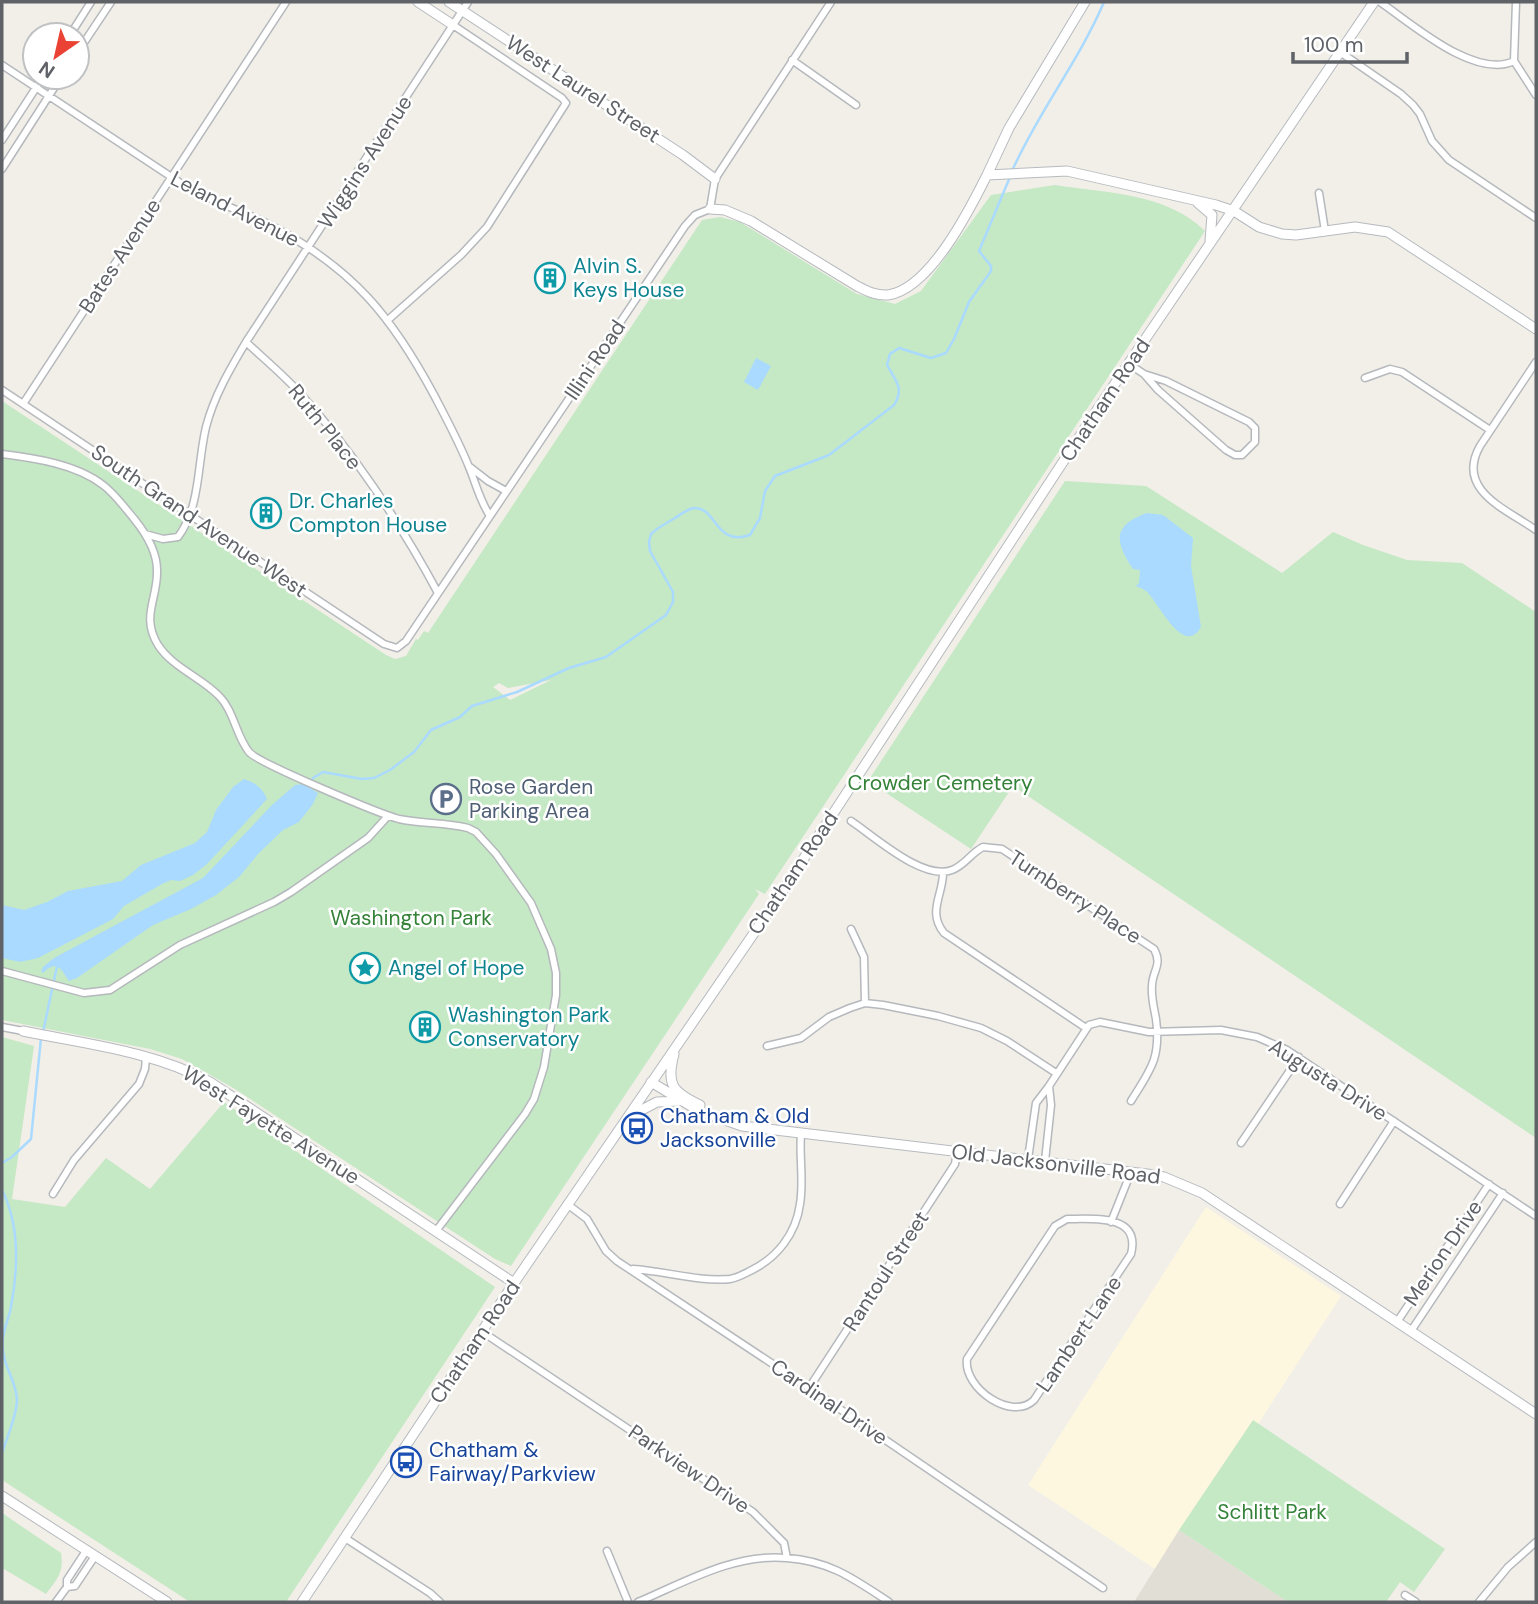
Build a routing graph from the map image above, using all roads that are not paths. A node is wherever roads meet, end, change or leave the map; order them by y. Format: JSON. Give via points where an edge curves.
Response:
{"nodes":[{"id":1,"x":91,"y":2,"type":"edge"},
{"id":2,"x":111,"y":2,"type":"edge"},
{"id":3,"x":286,"y":2,"type":"edge"},
{"id":4,"x":418,"y":2,"type":"edge"},
{"id":5,"x":449,"y":2,"type":"edge"},
{"id":6,"x":468,"y":2,"type":"edge"},
{"id":7,"x":831,"y":2,"type":"edge"},
{"id":8,"x":1085,"y":2,"type":"edge"},
{"id":9,"x":1374,"y":2,"type":"edge"},
{"id":10,"x":1380,"y":2,"type":"edge"},
{"id":11,"x":1516,"y":2,"type":"edge"},
{"id":12,"x":463,"y":11,"type":"junction"},
{"id":13,"x":79,"y":21,"type":"edge"},
{"id":14,"x":453,"y":25,"type":"junction"},
{"id":15,"x":91,"y":32,"type":"edge"},
{"id":16,"x":1340,"y":52,"type":"junction"},
{"id":17,"x":792,"y":60,"type":"junction"},
{"id":18,"x":1514,"y":61,"type":"junction"},
{"id":19,"x":2,"y":65,"type":"edge"},
{"id":20,"x":21,"y":77,"type":"edge"},
{"id":21,"x":33,"y":91,"type":"edge"},
{"id":22,"x":42,"y":91,"type":"edge"},
{"id":23,"x":52,"y":91,"type":"edge"},
{"id":24,"x":1536,"y":94,"type":"edge"},
{"id":25,"x":49,"y":96,"type":"junction"},
{"id":26,"x":856,"y":105,"type":"dead end"},
{"id":27,"x":2,"y":140,"type":"edge"},
{"id":28,"x":2,"y":169,"type":"edge"},
{"id":29,"x":987,"y":175,"type":"junction"},
{"id":30,"x":171,"y":177,"type":"junction"},
{"id":31,"x":715,"y":179,"type":"junction"},
{"id":32,"x":1320,"y":193,"type":"dead end"},
{"id":33,"x":1191,"y":198,"type":"junction"},
{"id":34,"x":710,"y":209,"type":"junction"},
{"id":35,"x":1234,"y":211,"type":"junction"},
{"id":36,"x":1536,"y":218,"type":"edge"},
{"id":37,"x":1325,"y":231,"type":"junction"},
{"id":38,"x":1210,"y":245,"type":"junction"},
{"id":39,"x":309,"y":247,"type":"junction"},
{"id":40,"x":389,"y":319,"type":"junction"},
{"id":41,"x":1536,"y":329,"type":"edge"},
{"id":42,"x":246,"y":342,"type":"junction"},
{"id":43,"x":1536,"y":362,"type":"edge"},
{"id":44,"x":1129,"y":364,"type":"junction"},
{"id":45,"x":1144,"y":374,"type":"junction"},
{"id":46,"x":1365,"y":378,"type":"dead end"},
{"id":47,"x":2,"y":390,"type":"edge"},
{"id":48,"x":23,"y":404,"type":"junction"},
{"id":49,"x":1490,"y":430,"type":"junction"},
{"id":50,"x":2,"y":454,"type":"edge"},
{"id":51,"x":468,"y":466,"type":"junction"},
{"id":52,"x":506,"y":491,"type":"junction"},
{"id":53,"x":192,"y":516,"type":"junction"},
{"id":54,"x":490,"y":516,"type":"junction"},
{"id":55,"x":1536,"y":530,"type":"edge"},
{"id":56,"x":145,"y":534,"type":"junction"},
{"id":57,"x":438,"y":593,"type":"junction"},
{"id":58,"x":397,"y":648,"type":"joint"},
{"id":59,"x":388,"y":816,"type":"junction"},
{"id":60,"x":851,"y":821,"type":"dead end"},
{"id":61,"x":943,"y":873,"type":"junction"},
{"id":62,"x":851,"y":929,"type":"dead end"},
{"id":63,"x":2,"y":971,"type":"edge"},
{"id":64,"x":865,"y":1003,"type":"junction"},
{"id":65,"x":2,"y":1027,"type":"edge"},
{"id":66,"x":1086,"y":1028,"type":"junction"},
{"id":67,"x":23,"y":1031,"type":"joint"},
{"id":68,"x":1157,"y":1032,"type":"junction"},
{"id":69,"x":676,"y":1045,"type":"junction"},
{"id":70,"x":766,"y":1046,"type":"dead end"},
{"id":71,"x":146,"y":1056,"type":"junction"},
{"id":72,"x":1299,"y":1058,"type":"junction"},
{"id":73,"x":1056,"y":1073,"type":"junction"},
{"id":74,"x":651,"y":1083,"type":"junction"},
{"id":75,"x":1049,"y":1086,"type":"junction"},
{"id":76,"x":1131,"y":1101,"type":"dead end"},
{"id":77,"x":681,"y":1102,"type":"junction"},
{"id":78,"x":626,"y":1119,"type":"junction"},
{"id":79,"x":724,"y":1121,"type":"junction"},
{"id":80,"x":1394,"y":1121,"type":"junction"},
{"id":81,"x":801,"y":1134,"type":"junction"},
{"id":82,"x":1241,"y":1143,"type":"dead end"},
{"id":83,"x":957,"y":1151,"type":"junction"},
{"id":84,"x":1028,"y":1159,"type":"junction"},
{"id":85,"x":1045,"y":1161,"type":"junction"},
{"id":86,"x":1132,"y":1172,"type":"junction"},
{"id":87,"x":1489,"y":1184,"type":"junction"},
{"id":88,"x":53,"y":1194,"type":"dead end"},
{"id":89,"x":1503,"y":1194,"type":"junction"},
{"id":90,"x":567,"y":1204,"type":"junction"},
{"id":91,"x":1339,"y":1204,"type":"dead end"},
{"id":92,"x":1536,"y":1216,"type":"edge"},
{"id":93,"x":1111,"y":1222,"type":"junction"},
{"id":94,"x":436,"y":1231,"type":"junction"},
{"id":95,"x":1442,"y":1253,"type":"junction"},
{"id":96,"x":1456,"y":1263,"type":"junction"},
{"id":97,"x":631,"y":1269,"type":"junction"},
{"id":98,"x":514,"y":1283,"type":"junction"},
{"id":99,"x":1396,"y":1322,"type":"junction"},
{"id":100,"x":481,"y":1331,"type":"junction"},
{"id":101,"x":1411,"y":1331,"type":"junction"},
{"id":102,"x":809,"y":1388,"type":"junction"},
{"id":103,"x":1536,"y":1414,"type":"edge"},
{"id":104,"x":2,"y":1496,"type":"edge"},
{"id":105,"x":345,"y":1538,"type":"junction"},
{"id":106,"x":1536,"y":1542,"type":"edge"},
{"id":107,"x":86,"y":1550,"type":"junction"},
{"id":108,"x":607,"y":1551,"type":"dead end"},
{"id":109,"x":95,"y":1556,"type":"junction"},
{"id":110,"x":787,"y":1558,"type":"junction"},
{"id":111,"x":67,"y":1587,"type":"junction"},
{"id":112,"x":1103,"y":1588,"type":"dead end"},
{"id":113,"x":1405,"y":1595,"type":"dead end"},
{"id":114,"x":56,"y":1602,"type":"edge"},
{"id":115,"x":167,"y":1602,"type":"edge"},
{"id":116,"x":302,"y":1602,"type":"edge"},
{"id":117,"x":440,"y":1602,"type":"edge"},
{"id":118,"x":628,"y":1602,"type":"edge"},
{"id":119,"x":638,"y":1602,"type":"edge"},
{"id":120,"x":889,"y":1602,"type":"edge"},
{"id":121,"x":1416,"y":1602,"type":"edge"},
{"id":122,"x":1479,"y":1602,"type":"edge"}],
"edges":[{"from":1,"to":13,"type":"street"},
{"from":2,"to":15,"type":"street"},
{"from":3,"to":30,"type":"street","name":"Bates Avenue"},
{"from":4,"to":14,"type":"street","name":"West Laurel Street"},
{"from":5,"to":12,"type":"street","name":"West Laurel Street"},
{"from":6,"to":12,"type":"street","name":"Wiggins Avenue"},
{"from":7,"to":17,"type":"street"},
{"from":8,"to":29,"type":"street","via":[[1009,128]]},
{"from":9,"to":16,"type":"street","name":"Chatham Road"},
{"from":10,"to":18,"type":"street","via":[[1468,59],[1492,65]]},
{"from":11,"to":18,"type":"street"},
{"from":12,"to":14,"type":"street","name":"Wiggins Avenue"},
{"from":12,"to":31,"type":"street","name":"West Laurel Street"},
{"from":14,"to":39,"type":"street","name":"Wiggins Avenue"},
{"from":14,"to":40,"type":"street","name":"West Laurel Street","via":[[566,103],[487,227]]},
{"from":16,"to":35,"type":"street","name":"Chatham Road"},
{"from":16,"to":36,"type":"street","via":[[1413,104],[1432,141],[1449,160]]},
{"from":17,"to":26,"type":"street"},
{"from":17,"to":31,"type":"street"},
{"from":18,"to":24,"type":"street"},
{"from":19,"to":20,"type":"street","name":"Leland Avenue"},
{"from":21,"to":27,"type":"street"},
{"from":22,"to":25,"type":"street","name":"Leland Avenue"},
{"from":23,"to":25,"type":"street"},
{"from":25,"to":28,"type":"street"},
{"from":25,"to":30,"type":"street","name":"Leland Avenue"},
{"from":29,"to":33,"type":"street","via":[[1067,171]]},
{"from":29,"to":34,"type":"street","via":[[924,273],[905,289],[887,295],[857,286],[735,213]]},
{"from":30,"to":39,"type":"street","name":"Leland Avenue"},
{"from":30,"to":48,"type":"street","name":"Bates Avenue"},
{"from":31,"to":34,"type":"street"},
{"from":32,"to":37,"type":"street"},
{"from":33,"to":35,"type":"street"},
{"from":33,"to":38,"type":"street","via":[[1212,215]]},
{"from":34,"to":52,"type":"street","name":"Illini Road","via":[[685,226]]},
{"from":35,"to":37,"type":"street","via":[[1259,227],[1282,234]]},
{"from":35,"to":38,"type":"street","name":"Chatham Road"},
{"from":37,"to":41,"type":"street","via":[[1368,227],[1388,232]]},
{"from":38,"to":44,"type":"street","name":"Chatham Road"},
{"from":39,"to":40,"type":"street","name":"Leland Avenue","via":[[352,280]]},
{"from":39,"to":42,"type":"street","name":"Wiggins Avenue"},
{"from":40,"to":51,"type":"street","name":"Leland Avenue","via":[[426,380]]},
{"from":42,"to":53,"type":"street","name":"Wiggins Avenue","via":[[207,424]]},
{"from":42,"to":57,"type":"street","name":"Ruth Place","via":[[295,388],[335,435]]},
{"from":43,"to":49,"type":"street"},
{"from":44,"to":45,"type":"street"},
{"from":44,"to":69,"type":"street","name":"Chatham Road","via":[[776,901]]},
{"from":45,"to":45,"type":"street","via":[[1249,422],[1255,428],[1255,442],[1248,452],[1235,455]]},
{"from":46,"to":49,"type":"street","via":[[1390,369],[1402,372]]},
{"from":47,"to":48,"type":"street","name":"South Grand Avenue West"},
{"from":48,"to":53,"type":"street","name":"South Grand Avenue West"},
{"from":49,"to":55,"type":"street","via":[[1472,464],[1476,484],[1484,495]]},
{"from":50,"to":56,"type":"street","via":[[49,463],[94,479],[114,495]]},
{"from":51,"to":52,"type":"street"},
{"from":51,"to":54,"type":"street","name":"Leland Avenue"},
{"from":52,"to":54,"type":"street","name":"Illini Road"},
{"from":53,"to":56,"type":"street","via":[[178,537]]},
{"from":53,"to":58,"type":"street","name":"South Grand Avenue West","via":[[384,644]]},
{"from":54,"to":57,"type":"street","name":"Illini Road"},
{"from":56,"to":59,"type":"street","via":[[157,567],[149,612],[158,644],[174,663],[223,700],[250,754]]},
{"from":57,"to":58,"type":"street","name":"Illini Road"},
{"from":59,"to":63,"type":"street","via":[[361,843],[291,892],[180,945],[119,986],[93,993]]},
{"from":59,"to":94,"type":"street","via":[[453,824],[476,832],[531,903],[556,973],[549,1044],[534,1100]]},
{"from":60,"to":61,"type":"street","via":[[918,866]]},
{"from":61,"to":66,"type":"street","via":[[935,911],[944,933]]},
{"from":61,"to":68,"type":"street","name":"Turnberry Place","via":[[956,869],[983,847],[1002,849],[1149,945],[1159,960],[1152,985]]},
{"from":62,"to":64,"type":"street","via":[[864,957]]},
{"from":64,"to":70,"type":"street","via":[[838,1012],[800,1038]]},
{"from":64,"to":73,"type":"street","via":[[981,1028]]},
{"from":65,"to":67,"type":"street","name":"West Fayette Avenue"},
{"from":66,"to":68,"type":"street","name":"Augusta Drive","via":[[1094,1022]]},
{"from":66,"to":73,"type":"street"},
{"from":67,"to":71,"type":"street","name":"West Fayette Avenue"},
{"from":68,"to":72,"type":"street","name":"Augusta Drive","via":[[1239,1032],[1274,1043]]},
{"from":68,"to":76,"type":"street","name":"Turnberry Place","via":[[1152,1069]]},
{"from":69,"to":74,"type":"street","name":"Chatham Road"},
{"from":69,"to":79,"type":"street","via":[[670,1068],[672,1086]]},
{"from":71,"to":88,"type":"street","via":[[139,1084],[74,1160]]},
{"from":71,"to":94,"type":"street","name":"West Fayette Avenue","via":[[178,1065],[210,1082]]},
{"from":72,"to":80,"type":"street","name":"Augusta Drive"},
{"from":72,"to":82,"type":"street"},
{"from":73,"to":75,"type":"street"},
{"from":74,"to":77,"type":"street","name":"Old Jacksonville Road"},
{"from":74,"to":78,"type":"street","name":"Chatham Road"},
{"from":75,"to":84,"type":"street","via":[[1036,1103]]},
{"from":75,"to":85,"type":"street"},
{"from":77,"to":78,"type":"street","via":[[651,1104]]},
{"from":77,"to":79,"type":"street","name":"Old Jacksonville Road"},
{"from":78,"to":90,"type":"street","name":"Chatham Road"},
{"from":79,"to":81,"type":"street","name":"Old Jacksonville Road"},
{"from":80,"to":87,"type":"street","name":"Augusta Drive"},
{"from":80,"to":91,"type":"street"},
{"from":81,"to":83,"type":"street","name":"Old Jacksonville Road"},
{"from":81,"to":97,"type":"street","via":[[800,1208],[775,1255],[734,1279]]},
{"from":83,"to":84,"type":"street","name":"Old Jacksonville Road"},
{"from":83,"to":102,"type":"street","name":"Rantoul Street","via":[[955,1164]]},
{"from":84,"to":85,"type":"street","name":"Old Jacksonville Road"},
{"from":85,"to":86,"type":"street","name":"Old Jacksonville Road"},
{"from":86,"to":93,"type":"street"},
{"from":86,"to":99,"type":"street","name":"Old Jacksonville Road","via":[[1164,1177],[1202,1194]]},
{"from":87,"to":89,"type":"street","name":"Augusta Drive"},
{"from":87,"to":95,"type":"street","name":"Merion Drive"},
{"from":89,"to":92,"type":"street","name":"Augusta Drive"},
{"from":89,"to":96,"type":"street","name":"Merion Drive"},
{"from":90,"to":97,"type":"street","name":"Cardinal Drive","via":[[587,1219],[611,1257]]},
{"from":90,"to":98,"type":"street","name":"Chatham Road"},
{"from":93,"to":93,"type":"street","name":"Lambert Lane","via":[[1067,1219],[1055,1226],[967,1359],[969,1377],[981,1392],[1015,1407],[1034,1400],[1131,1254],[1130,1231]]},
{"from":94,"to":98,"type":"street","name":"West Fayette Avenue"},
{"from":95,"to":96,"type":"street"},
{"from":95,"to":99,"type":"street","name":"Merion Drive"},
{"from":96,"to":101,"type":"street","name":"Merion Drive"},
{"from":97,"to":102,"type":"street","name":"Cardinal Drive"},
{"from":98,"to":100,"type":"street","name":"Chatham Road"},
{"from":99,"to":101,"type":"street","name":"Old Jacksonville Road"},
{"from":100,"to":105,"type":"street","name":"Chatham Road"},
{"from":100,"to":110,"type":"street","name":"Parkview Drive","via":[[753,1512],[784,1543]]},
{"from":101,"to":103,"type":"street","name":"Old Jacksonville Road"},
{"from":102,"to":112,"type":"street","name":"Cardinal Drive"},
{"from":104,"to":107,"type":"street"},
{"from":105,"to":116,"type":"street","name":"Chatham Road"},
{"from":105,"to":117,"type":"street"},
{"from":106,"to":122,"type":"street"},
{"from":107,"to":109,"type":"street"},
{"from":107,"to":111,"type":"street"},
{"from":108,"to":118,"type":"street"},
{"from":109,"to":111,"type":"street","via":[[75,1586]]},
{"from":109,"to":115,"type":"street"},
{"from":110,"to":119,"type":"street","via":[[745,1560]]},
{"from":110,"to":120,"type":"street","via":[[828,1565]]},
{"from":111,"to":114,"type":"street"},
{"from":113,"to":121,"type":"street"}]}
